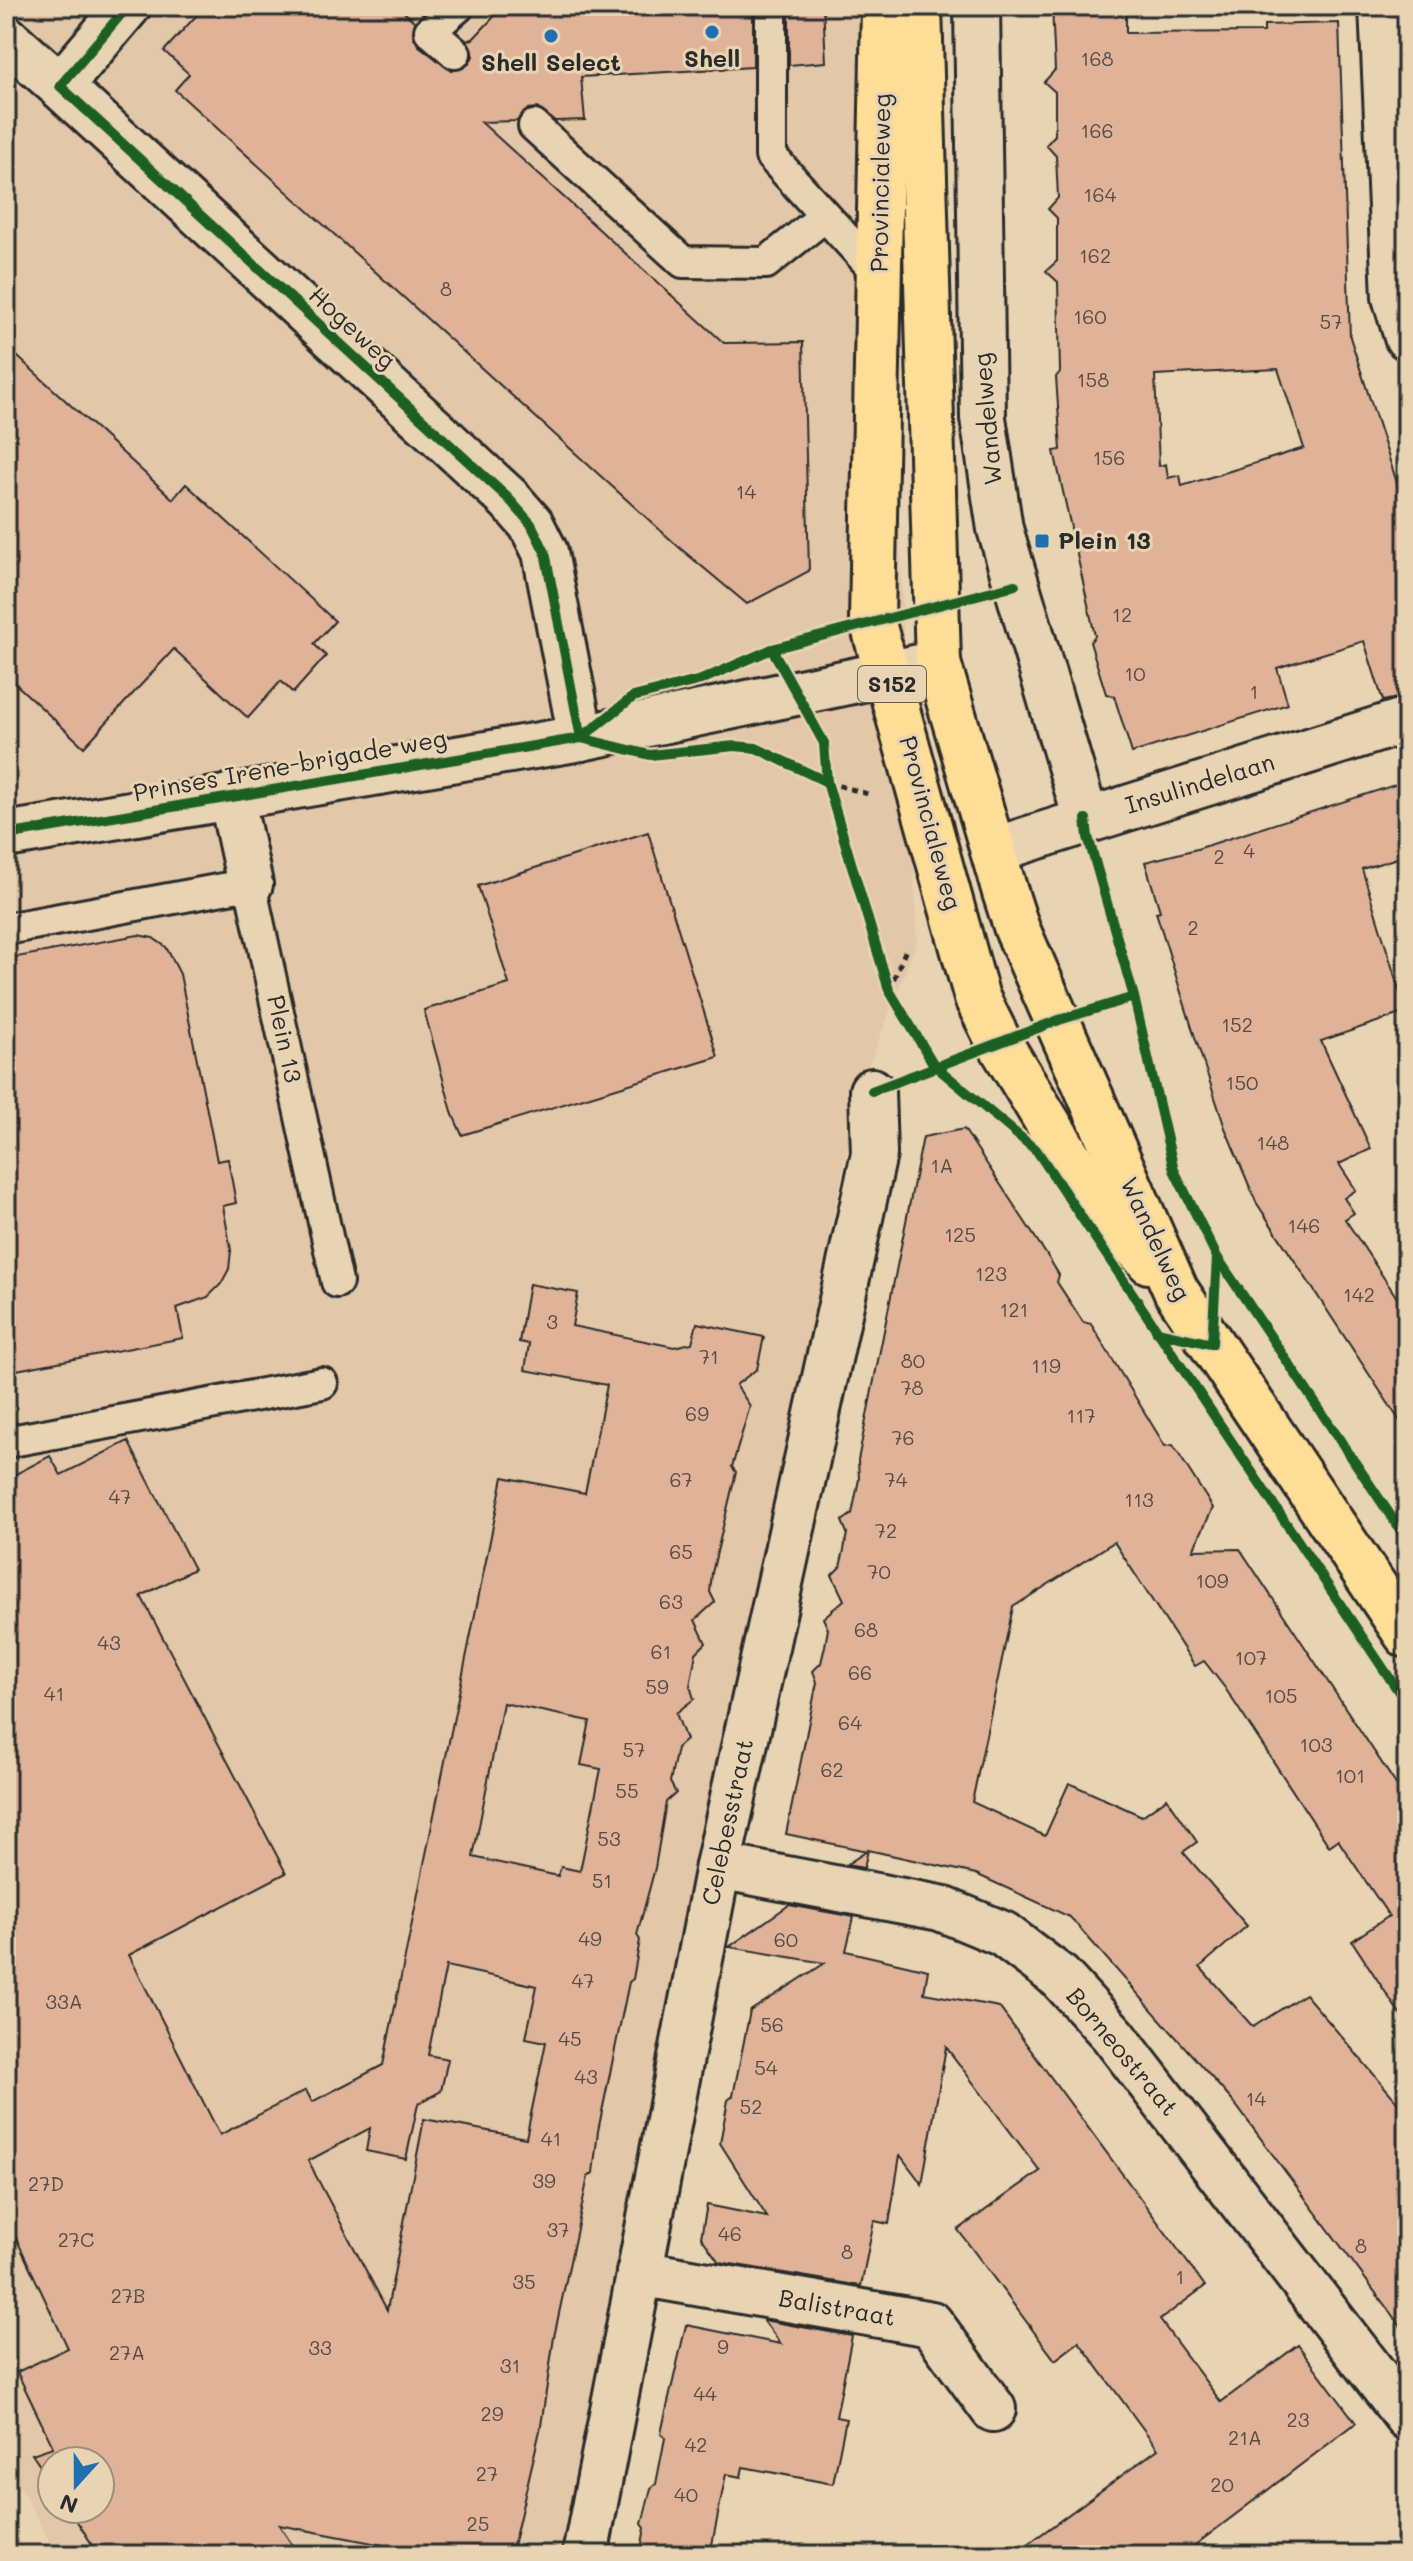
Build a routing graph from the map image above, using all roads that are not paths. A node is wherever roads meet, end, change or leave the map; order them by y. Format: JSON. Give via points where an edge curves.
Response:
{"nodes":[{"id":1,"x":128,"y":6,"type":"edge"},
{"id":2,"x":459,"y":6,"type":"edge"},
{"id":3,"x":771,"y":6,"type":"edge"},
{"id":4,"x":884,"y":6,"type":"edge"},
{"id":5,"x":919,"y":6,"type":"edge"},
{"id":6,"x":977,"y":6,"type":"edge"},
{"id":7,"x":1382,"y":6,"type":"edge"},
{"id":8,"x":6,"y":38,"type":"edge"},
{"id":9,"x":455,"y":53,"type":"dead end"},
{"id":10,"x":60,"y":86,"type":"junction"},
{"id":11,"x":534,"y":126,"type":"dead end"},
{"id":12,"x":825,"y":216,"type":"junction"},
{"id":13,"x":880,"y":276,"type":"junction"},
{"id":14,"x":1407,"y":337,"type":"edge"},
{"id":15,"x":938,"y":663,"type":"junction"},
{"id":16,"x":890,"y":674,"type":"junction"},
{"id":17,"x":1407,"y":720,"type":"edge"},
{"id":18,"x":581,"y":738,"type":"junction"},
{"id":19,"x":231,"y":796,"type":"junction"},
{"id":20,"x":1086,"y":819,"type":"junction"},
{"id":21,"x":6,"y":835,"type":"edge"},
{"id":22,"x":994,"y":850,"type":"junction"},
{"id":23,"x":250,"y":884,"type":"junction"},
{"id":24,"x":6,"y":929,"type":"edge"},
{"id":25,"x":872,"y":1091,"type":"dead end"},
{"id":26,"x":337,"y":1282,"type":"dead end"},
{"id":27,"x":1176,"y":1291,"type":"junction"},
{"id":28,"x":322,"y":1383,"type":"dead end"},
{"id":29,"x":6,"y":1442,"type":"edge"},
{"id":30,"x":1407,"y":1635,"type":"edge"},
{"id":31,"x":718,"y":1866,"type":"junction"},
{"id":32,"x":639,"y":2273,"type":"junction"},
{"id":33,"x":993,"y":2409,"type":"dead end"},
{"id":34,"x":1407,"y":2417,"type":"edge"},
{"id":35,"x":585,"y":2555,"type":"edge"}],
"edges":[{"from":1,"to":10,"type":"street"},
{"from":2,"to":9,"type":"lane","via":[[430,31]]},
{"from":3,"to":12,"type":"lane","via":[[771,156]]},
{"from":4,"to":13,"type":"main road","name":"Provincialeweg","number":"S152"},
{"from":5,"to":15,"type":"main road","name":"Provincialeweg","number":"S152"},
{"from":6,"to":20,"type":"street","name":"Wandelweg","via":[[983,418],[1000,529]]},
{"from":7,"to":14,"type":"street","via":[[1395,297]]},
{"from":8,"to":10,"type":"street","name":"Hogeweg"},
{"from":10,"to":18,"type":"street","name":"Hogeweg","via":[[531,524],[545,552]]},
{"from":11,"to":12,"type":"lane","via":[[683,262],[766,263]]},
{"from":12,"to":13,"type":"lane"},
{"from":13,"to":16,"type":"main road","name":"Provincialeweg","number":"S152","via":[[872,620]]},
{"from":15,"to":16,"type":"street","name":"Prinses Irene-brigade weg"},
{"from":15,"to":22,"type":"main road","name":"Provincialeweg","number":"S152"},
{"from":16,"to":18,"type":"street","name":"Prinses Irene-brigade weg"},
{"from":16,"to":27,"type":"main road","name":"Provincialeweg","number":"S152","via":[[977,998],[1097,1204]]},
{"from":17,"to":20,"type":"street","name":"Insulindelaan"},
{"from":18,"to":19,"type":"street","name":"Prinses Irene-brigade weg"},
{"from":19,"to":21,"type":"street","name":"Prinses Irene-brigade weg"},
{"from":19,"to":23,"type":"street","name":"Plein 13"},
{"from":20,"to":22,"type":"street","name":"Insulindelaan"},
{"from":22,"to":27,"type":"main road","name":"Wandelweg","number":"S152","via":[[1017,929]]},
{"from":23,"to":24,"type":"lane"},
{"from":23,"to":26,"type":"lane","name":"Plein 13"},
{"from":25,"to":31,"type":"street","name":"Celebesstraat","via":[[874,1154]]},
{"from":27,"to":30,"type":"main road","name":"Wandelweg","number":"S152"},
{"from":28,"to":29,"type":"lane"},
{"from":31,"to":32,"type":"street","name":"Celebesstraat"},
{"from":31,"to":34,"type":"street","name":"Borneostraat","via":[[940,1908],[1003,1934],[1060,1977],[1113,2035]]},
{"from":32,"to":33,"type":"street","name":"Balistraat","via":[[931,2324]]},
{"from":32,"to":35,"type":"street","name":"Celebesstraat"}]}
